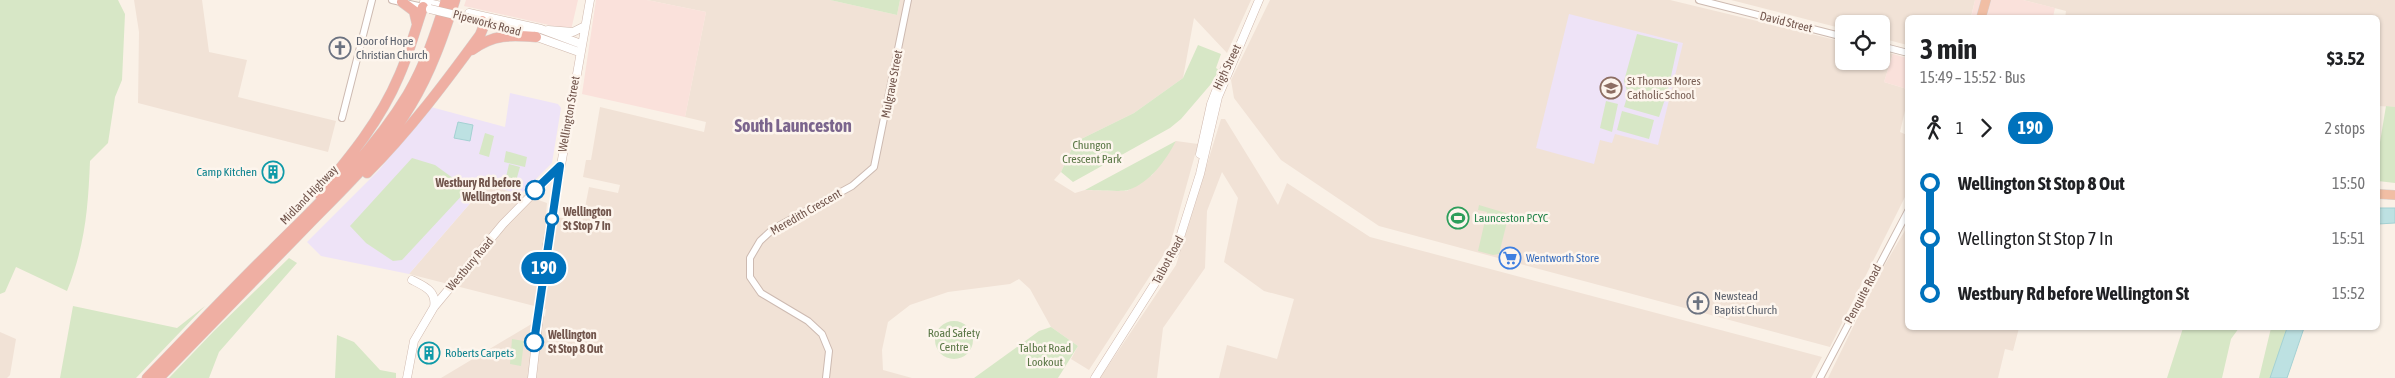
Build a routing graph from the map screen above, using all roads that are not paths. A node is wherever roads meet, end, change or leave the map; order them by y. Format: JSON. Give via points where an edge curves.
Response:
{"nodes":[{"id":1,"x":372,"y":0,"type":"edge"},
{"id":2,"x":454,"y":0,"type":"edge"},
{"id":3,"x":590,"y":0,"type":"edge"},
{"id":4,"x":908,"y":0,"type":"edge"},
{"id":5,"x":1259,"y":0,"type":"edge"},
{"id":6,"x":1698,"y":0,"type":"edge"},
{"id":7,"x":1986,"y":0,"type":"edge"},
{"id":8,"x":397,"y":1,"type":"edge"},
{"id":9,"x":444,"y":3,"type":"edge"},
{"id":10,"x":425,"y":4,"type":"edge"},
{"id":11,"x":1983,"y":15,"type":"edge"},
{"id":12,"x":469,"y":16,"type":"junction"},
{"id":13,"x":482,"y":22,"type":"junction"},
{"id":14,"x":417,"y":25,"type":"junction"},
{"id":15,"x":585,"y":26,"type":"junction"},
{"id":16,"x":538,"y":32,"type":"junction"},
{"id":17,"x":1835,"y":35,"type":"edge"},
{"id":18,"x":580,"y":48,"type":"junction"},
{"id":19,"x":1890,"y":48,"type":"edge"},
{"id":20,"x":1905,"y":52,"type":"edge"},
{"id":21,"x":461,"y":61,"type":"junction"},
{"id":22,"x":1215,"y":100,"type":"junction"},
{"id":23,"x":342,"y":118,"type":"dead end"},
{"id":24,"x":560,"y":166,"type":"junction"},
{"id":25,"x":874,"y":167,"type":"joint"},
{"id":26,"x":2380,"y":194,"type":"edge"},
{"id":27,"x":2395,"y":194,"type":"edge"},
{"id":28,"x":1905,"y":217,"type":"edge"},
{"id":29,"x":259,"y":262,"type":"junction"},
{"id":30,"x":412,"y":280,"type":"dead end"},
{"id":31,"x":249,"y":286,"type":"junction"},
{"id":32,"x":434,"y":307,"type":"junction"},
{"id":33,"x":147,"y":378,"type":"edge"},
{"id":34,"x":158,"y":378,"type":"edge"},
{"id":35,"x":408,"y":378,"type":"edge"},
{"id":36,"x":532,"y":378,"type":"edge"},
{"id":37,"x":826,"y":378,"type":"edge"},
{"id":38,"x":1090,"y":378,"type":"edge"},
{"id":39,"x":1094,"y":378,"type":"edge"},
{"id":40,"x":1820,"y":378,"type":"edge"}],
"edges":[{"from":1,"to":23,"type":"street"},
{"from":2,"to":31,"type":"highway","name":"Midland Highway","via":[[427,76],[393,132],[350,182]]},
{"from":3,"to":15,"type":"main road","name":"Wellington Street"},
{"from":4,"to":25,"type":"street","name":"Mulgrave Street"},
{"from":5,"to":22,"type":"main road","name":"High Street"},
{"from":6,"to":17,"type":"street","name":"David Street"},
{"from":7,"to":11,"type":"highway"},
{"from":8,"to":10,"type":"street","name":"Pipeworks Road"},
{"from":8,"to":14,"type":"highway","via":[[414,11]]},
{"from":9,"to":10,"type":"main road","name":"Pipeworks Road"},
{"from":9,"to":12,"type":"main road","name":"Pipeworks Road"},
{"from":9,"to":29,"type":"highway","name":"Midland Highway","via":[[425,60],[392,119],[354,166]]},
{"from":10,"to":12,"type":"main road","name":"Pipeworks Road","bridge":true},
{"from":10,"to":14,"type":"highway"},
{"from":12,"to":13,"type":"main road","name":"Pipeworks Road"},
{"from":12,"to":16,"type":"main road","name":"Pipeworks Road"},
{"from":13,"to":16,"type":"main road","name":"Pipeworks Road"},
{"from":13,"to":21,"type":"highway","via":[[482,32]]},
{"from":14,"to":29,"type":"highway","via":[[399,78],[377,120],[346,162]]},
{"from":15,"to":16,"type":"main road","via":[[573,32]]},
{"from":15,"to":18,"type":"main road","name":"Wellington Street"},
{"from":16,"to":18,"type":"main road","name":"Pipeworks Road"},
{"from":16,"to":21,"type":"highway","via":[[495,37],[478,45]]},
{"from":18,"to":24,"type":"main road","name":"Wellington Street"},
{"from":19,"to":20,"type":"street"},
{"from":21,"to":31,"type":"highway","via":[[381,158]]},
{"from":22,"to":38,"type":"main road","name":"Talbot Road","via":[[1174,247]]},
{"from":22,"to":39,"type":"main road","name":"Talbot Road","via":[[1200,174],[1176,250]]},
{"from":24,"to":32,"type":"main road","name":"Westbury Road","via":[[504,224]]},
{"from":24,"to":36,"type":"main road","name":"Wellington Street","via":[[538,312]]},
{"from":25,"to":37,"type":"street","name":"Meredith Crescent","via":[[852,186],[773,229],[760,240],[750,258],[750,277],[757,290],[808,321],[822,334],[829,351]]},
{"from":26,"to":27,"type":"highway"},
{"from":28,"to":40,"type":"street","name":"Penquite Road"},
{"from":29,"to":33,"type":"highway","name":"Midland Highway"},
{"from":30,"to":32,"type":"main road","via":[[431,292],[435,299]]},
{"from":31,"to":34,"type":"highway","name":"Midland Highway"},
{"from":32,"to":35,"type":"main road","name":"Westbury Road","via":[[414,341]]}]}
